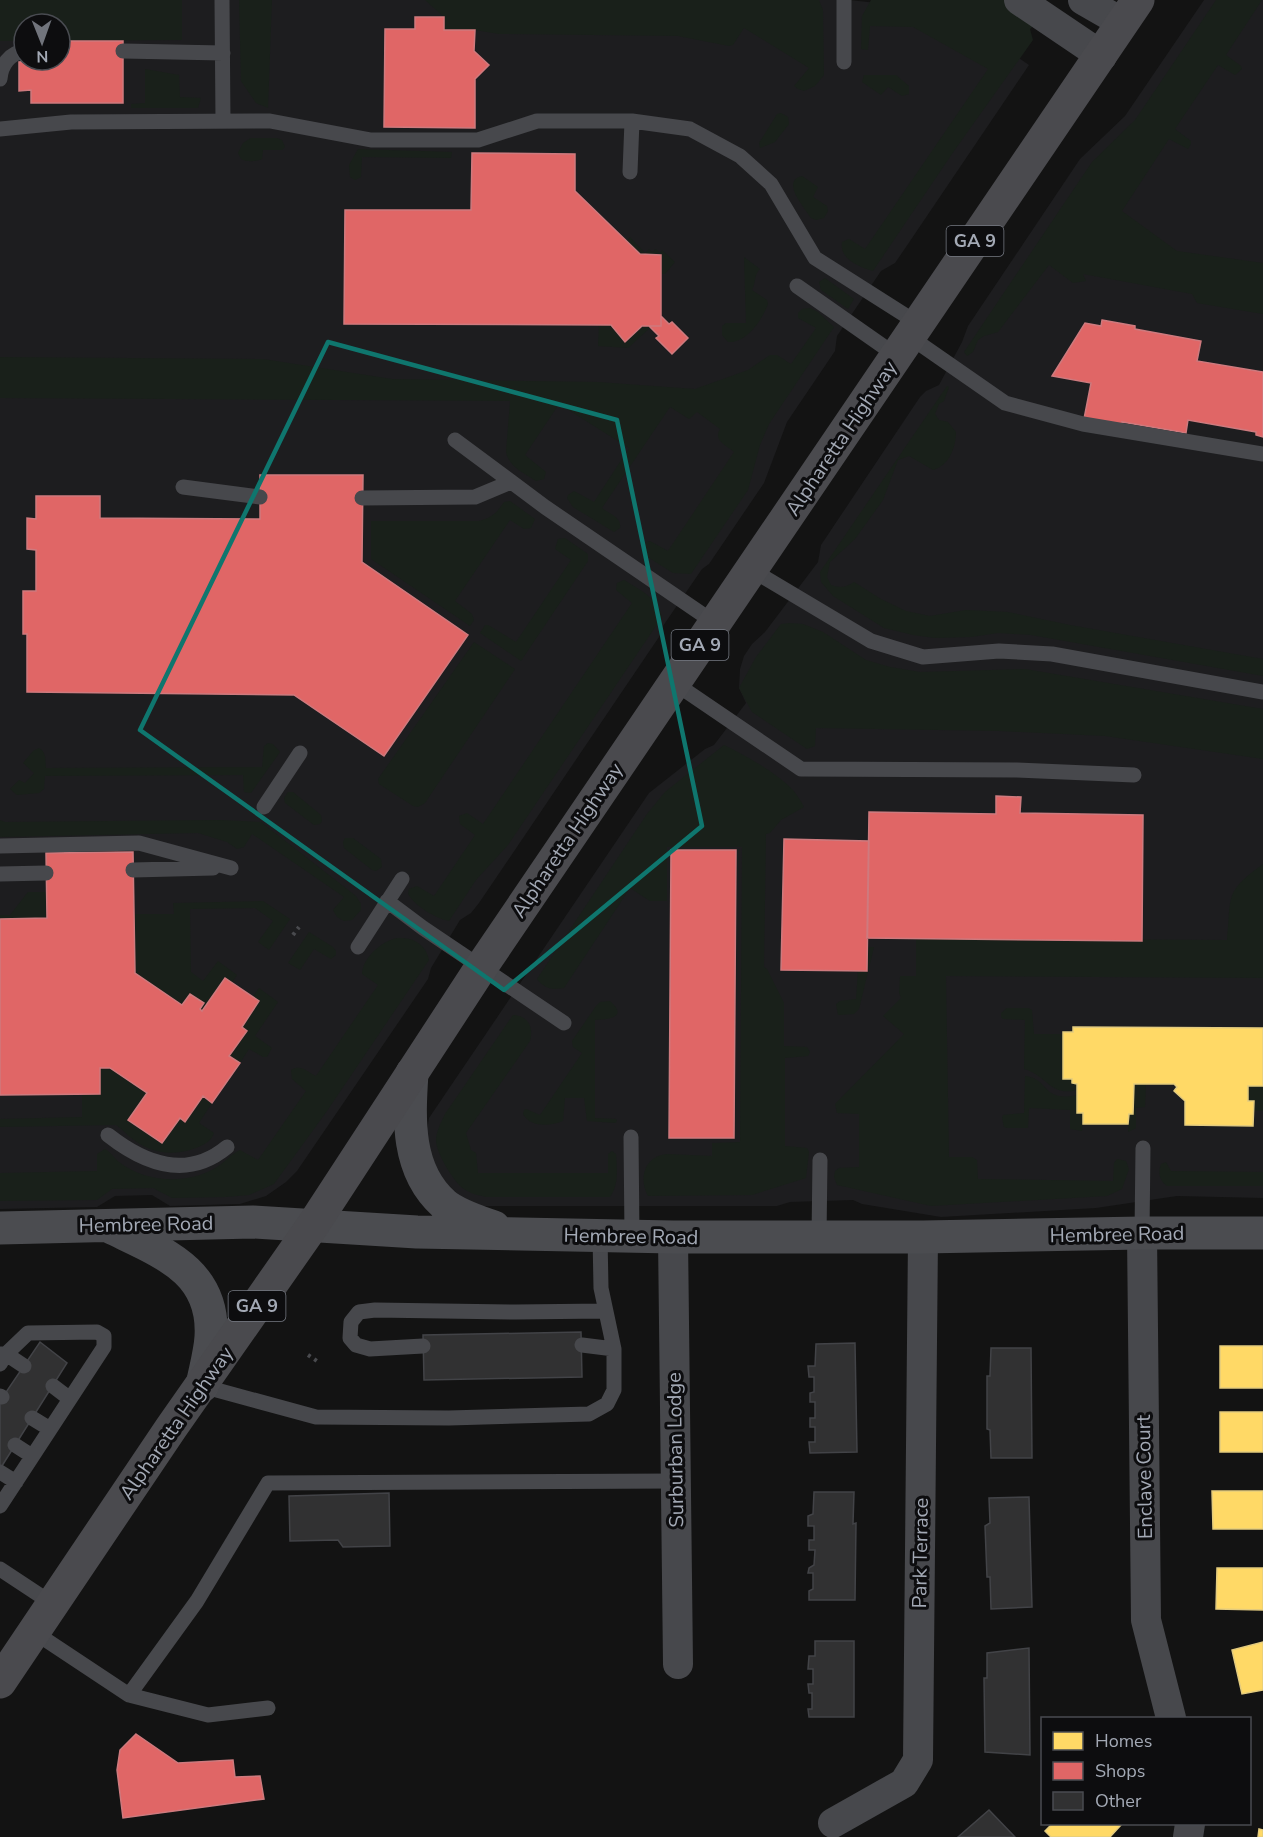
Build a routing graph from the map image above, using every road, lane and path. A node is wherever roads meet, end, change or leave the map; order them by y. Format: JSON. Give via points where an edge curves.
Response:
{"nodes":[{"id":1,"x":222,"y":0,"type":"edge"},
{"id":2,"x":844,"y":0,"type":"edge"},
{"id":3,"x":1019,"y":0,"type":"edge"},
{"id":4,"x":1083,"y":0,"type":"edge"},
{"id":5,"x":1130,"y":11,"type":"edge"},
{"id":6,"x":123,"y":51,"type":"dead end"},
{"id":7,"x":223,"y":53,"type":"junction"},
{"id":8,"x":12,"y":56,"type":"edge"},
{"id":9,"x":1102,"y":56,"type":"junction"},
{"id":10,"x":844,"y":62,"type":"dead end"},
{"id":11,"x":0,"y":79,"type":"edge"},
{"id":12,"x":223,"y":121,"type":"junction"},
{"id":13,"x":632,"y":122,"type":"junction"},
{"id":14,"x":0,"y":129,"type":"edge"},
{"id":15,"x":630,"y":172,"type":"dead end"},
{"id":16,"x":797,"y":286,"type":"dead end"},
{"id":17,"x":908,"y":339,"type":"junction"},
{"id":18,"x":455,"y":440,"type":"dead end"},
{"id":19,"x":1263,"y":454,"type":"edge"},
{"id":20,"x":511,"y":482,"type":"junction"},
{"id":21,"x":183,"y":487,"type":"dead end"},
{"id":22,"x":260,"y":497,"type":"dead end"},
{"id":23,"x":362,"y":498,"type":"dead end"},
{"id":24,"x":752,"y":570,"type":"junction"},
{"id":25,"x":715,"y":623,"type":"junction"},
{"id":26,"x":673,"y":682,"type":"junction"},
{"id":27,"x":1263,"y":692,"type":"edge"},
{"id":28,"x":300,"y":753,"type":"dead end"},
{"id":29,"x":1134,"y":775,"type":"dead end"},
{"id":30,"x":264,"y":807,"type":"dead end"},
{"id":31,"x":0,"y":846,"type":"edge"},
{"id":32,"x":133,"y":870,"type":"dead end"},
{"id":33,"x":46,"y":873,"type":"dead end"},
{"id":34,"x":0,"y":874,"type":"edge"},
{"id":35,"x":402,"y":879,"type":"dead end"},
{"id":36,"x":387,"y":901,"type":"junction"},
{"id":37,"x":299,"y":927,"type":"dead end"},
{"id":38,"x":293,"y":935,"type":"dead end"},
{"id":39,"x":358,"y":947,"type":"dead end"},
{"id":40,"x":482,"y":966,"type":"junction"},
{"id":41,"x":564,"y":1023,"type":"dead end"},
{"id":42,"x":412,"y":1073,"type":"junction"},
{"id":43,"x":108,"y":1134,"type":"dead end"},
{"id":44,"x":631,"y":1137,"type":"dead end"},
{"id":45,"x":227,"y":1147,"type":"dead end"},
{"id":46,"x":1143,"y":1149,"type":"dead end"},
{"id":47,"x":820,"y":1160,"type":"dead end"},
{"id":48,"x":106,"y":1225,"type":"junction"},
{"id":49,"x":313,"y":1225,"type":"junction"},
{"id":50,"x":0,"y":1228,"type":"edge"},
{"id":51,"x":516,"y":1233,"type":"junction"},
{"id":52,"x":1142,"y":1233,"type":"junction"},
{"id":53,"x":1263,"y":1233,"type":"edge"},
{"id":54,"x":600,"y":1236,"type":"junction"},
{"id":55,"x":632,"y":1236,"type":"junction"},
{"id":56,"x":673,"y":1237,"type":"junction"},
{"id":57,"x":819,"y":1237,"type":"junction"},
{"id":58,"x":923,"y":1237,"type":"junction"},
{"id":59,"x":604,"y":1311,"type":"junction"},
{"id":60,"x":582,"y":1345,"type":"dead end"},
{"id":61,"x":423,"y":1346,"type":"dead end"},
{"id":62,"x":614,"y":1349,"type":"junction"},
{"id":63,"x":308,"y":1355,"type":"dead end"},
{"id":64,"x":2,"y":1357,"type":"edge"},
{"id":65,"x":317,"y":1360,"type":"dead end"},
{"id":66,"x":24,"y":1366,"type":"dead end"},
{"id":67,"x":52,"y":1386,"type":"dead end"},
{"id":68,"x":202,"y":1386,"type":"junction"},
{"id":69,"x":70,"y":1399,"type":"junction"},
{"id":70,"x":32,"y":1418,"type":"dead end"},
{"id":71,"x":50,"y":1429,"type":"junction"},
{"id":72,"x":15,"y":1445,"type":"dead end"},
{"id":73,"x":32,"y":1456,"type":"junction"},
{"id":74,"x":0,"y":1472,"type":"edge"},
{"id":75,"x":676,"y":1481,"type":"junction"},
{"id":76,"x":16,"y":1482,"type":"junction"},
{"id":77,"x":0,"y":1506,"type":"edge"},
{"id":78,"x":0,"y":1569,"type":"edge"},
{"id":79,"x":53,"y":1604,"type":"junction"},
{"id":80,"x":34,"y":1632,"type":"junction"},
{"id":81,"x":678,"y":1664,"type":"dead end"},
{"id":82,"x":0,"y":1682,"type":"edge"},
{"id":83,"x":129,"y":1695,"type":"junction"},
{"id":84,"x":268,"y":1708,"type":"dead end"},
{"id":85,"x":1170,"y":1717,"type":"edge"},
{"id":86,"x":833,"y":1823,"type":"dead end"}],
"edges":[{"from":1,"to":7,"type":"lane"},
{"from":2,"to":10,"type":"lane"},
{"from":3,"to":9,"type":"street"},
{"from":4,"to":5,"type":"street"},
{"from":5,"to":9,"type":"highway","name":"Alpharetta Highway","number":"GA 9"},
{"from":6,"to":7,"type":"lane"},
{"from":7,"to":12,"type":"lane"},
{"from":8,"to":11,"type":"lane"},
{"from":9,"to":17,"type":"highway","name":"Alpharetta Highway","number":"GA 9"},
{"from":12,"to":13,"type":"lane","via":[[270,121],[371,140],[478,140],[537,121]]},
{"from":12,"to":14,"type":"lane","via":[[71,122]]},
{"from":13,"to":15,"type":"lane"},
{"from":13,"to":17,"type":"lane","via":[[690,129],[740,156],[771,184],[815,258]]},
{"from":16,"to":17,"type":"lane"},
{"from":17,"to":19,"type":"lane","via":[[1005,403],[1083,424]]},
{"from":17,"to":24,"type":"highway","name":"Alpharetta Highway","number":"GA 9"},
{"from":18,"to":20,"type":"lane"},
{"from":20,"to":23,"type":"lane","via":[[475,497]]},
{"from":20,"to":25,"type":"lane"},
{"from":21,"to":22,"type":"lane"},
{"from":24,"to":25,"type":"highway","name":"Alpharetta Highway","number":"GA 9"},
{"from":24,"to":27,"type":"lane","via":[[871,641],[923,657],[999,651],[1052,654]]},
{"from":25,"to":26,"type":"highway","name":"Alpharetta Highway","number":"GA 9"},
{"from":26,"to":29,"type":"lane","via":[[801,769]]},
{"from":26,"to":40,"type":"highway","name":"Alpharetta Highway","number":"GA 9"},
{"from":28,"to":30,"type":"lane"},
{"from":31,"to":32,"type":"lane","via":[[139,843],[231,868]]},
{"from":33,"to":34,"type":"lane"},
{"from":35,"to":36,"type":"lane"},
{"from":36,"to":39,"type":"lane"},
{"from":36,"to":40,"type":"lane"},
{"from":37,"to":38,"type":"path"},
{"from":40,"to":41,"type":"lane"},
{"from":40,"to":42,"type":"highway","name":"Alpharetta Highway","number":"GA 9"},
{"from":42,"to":49,"type":"highway","name":"Alpharetta Highway","number":"GA 9"},
{"from":42,"to":51,"type":"street","via":[[411,1141],[431,1191],[445,1205],[474,1220]]},
{"from":43,"to":45,"type":"lane","via":[[144,1158],[165,1164],[193,1166],[214,1158]]},
{"from":44,"to":55,"type":"lane"},
{"from":46,"to":52,"type":"lane"},
{"from":47,"to":57,"type":"lane"},
{"from":48,"to":49,"type":"street","name":"Hembree Road"},
{"from":48,"to":50,"type":"street","name":"Hembree Road"},
{"from":48,"to":68,"type":"street","via":[[180,1264],[198,1282],[209,1303],[211,1337]]},
{"from":49,"to":51,"type":"street","name":"Hembree Road"},
{"from":49,"to":68,"type":"highway","name":"Alpharetta Highway","number":"GA 9"},
{"from":51,"to":54,"type":"street","name":"Hembree Road"},
{"from":52,"to":53,"type":"street","name":"Hembree Road"},
{"from":52,"to":58,"type":"street","name":"Hembree Road"},
{"from":52,"to":85,"type":"street","name":"Enclave Court","via":[[1146,1620]]},
{"from":54,"to":55,"type":"street","name":"Hembree Road"},
{"from":54,"to":59,"type":"lane"},
{"from":55,"to":56,"type":"street","name":"Hembree Road"},
{"from":56,"to":57,"type":"street","name":"Hembree Road"},
{"from":56,"to":75,"type":"street","name":"Surburban Lodge"},
{"from":57,"to":58,"type":"street","name":"Hembree Road"},
{"from":58,"to":86,"type":"street","name":"Park Terrace","via":[[918,1760],[904,1783]]},
{"from":59,"to":61,"type":"lane","via":[[375,1310],[359,1312],[351,1322],[350,1338],[356,1345],[370,1349]]},
{"from":59,"to":62,"type":"lane"},
{"from":60,"to":62,"type":"lane"},
{"from":62,"to":68,"type":"lane","via":[[614,1390],[607,1404],[589,1414],[316,1417]]},
{"from":63,"to":65,"type":"path"},
{"from":64,"to":66,"type":"lane"},
{"from":64,"to":69,"type":"lane","via":[[28,1333],[97,1332],[104,1336],[104,1347]]},
{"from":67,"to":69,"type":"lane"},
{"from":68,"to":79,"type":"highway","name":"Alpharetta Highway","number":"GA 9"},
{"from":69,"to":71,"type":"lane"},
{"from":70,"to":71,"type":"lane"},
{"from":71,"to":73,"type":"lane"},
{"from":72,"to":73,"type":"lane"},
{"from":73,"to":76,"type":"lane"},
{"from":74,"to":76,"type":"lane"},
{"from":75,"to":81,"type":"street","name":"Surburban Lodge"},
{"from":75,"to":83,"type":"lane","via":[[268,1483],[197,1601]]},
{"from":76,"to":77,"type":"lane"},
{"from":78,"to":79,"type":"lane"},
{"from":79,"to":80,"type":"highway","name":"Alpharetta Highway","number":"GA 9"},
{"from":80,"to":82,"type":"highway","name":"Alpharetta Highway","number":"GA 9"},
{"from":80,"to":83,"type":"lane"},
{"from":83,"to":84,"type":"lane","via":[[208,1715]]}]}
